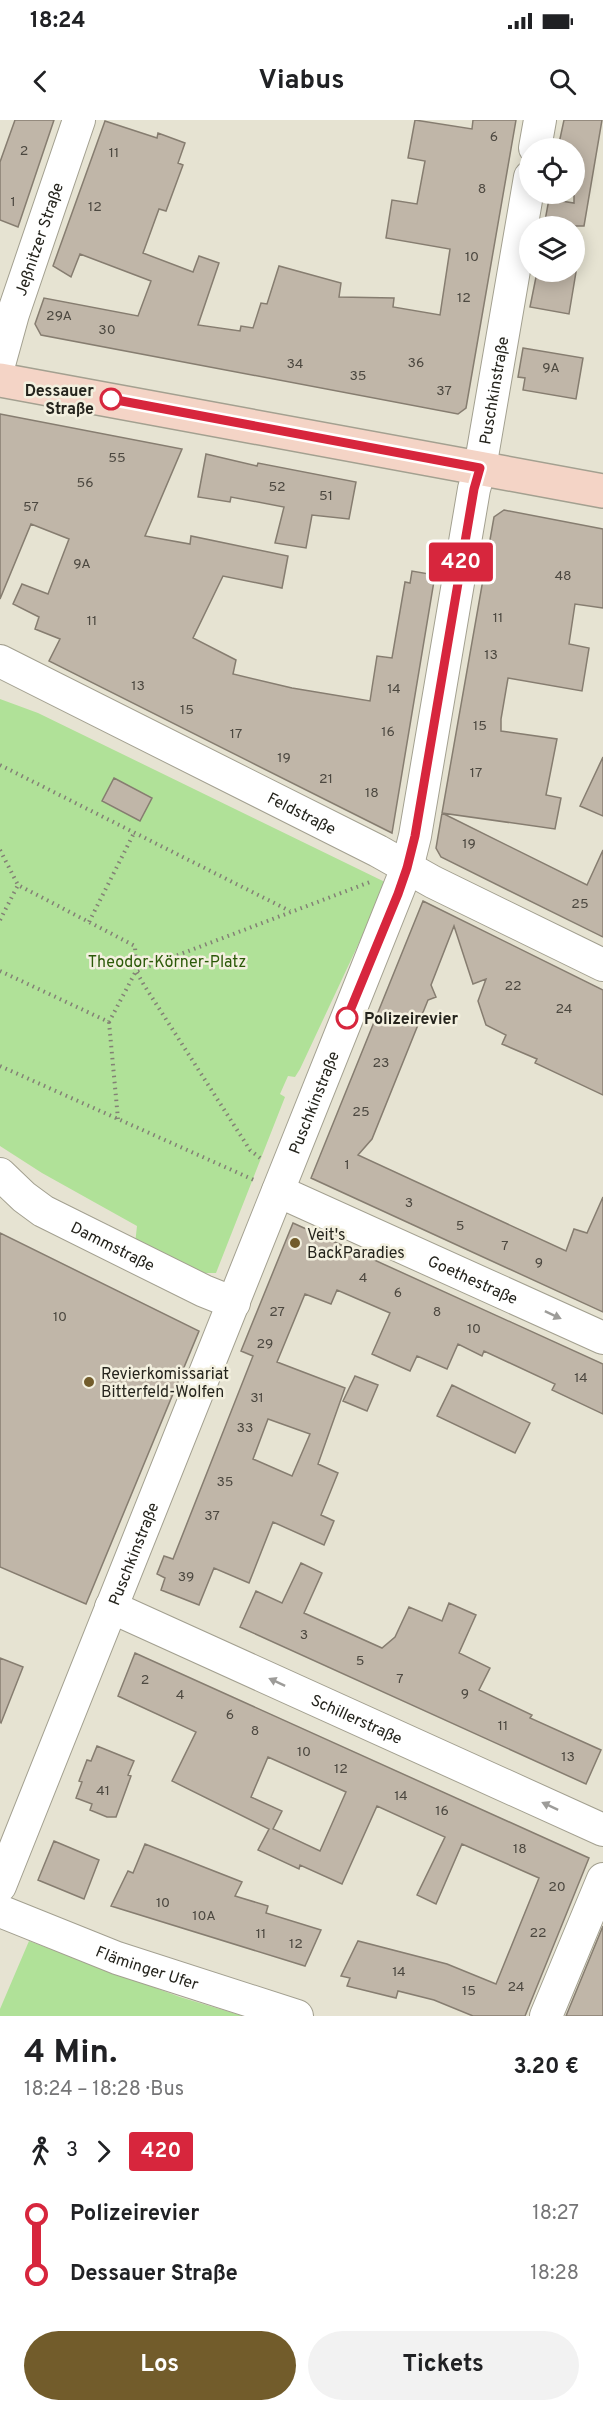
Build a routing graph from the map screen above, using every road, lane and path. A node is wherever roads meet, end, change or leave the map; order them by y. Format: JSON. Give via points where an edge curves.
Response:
{"nodes":[{"id":1,"x":79,"y":120,"type":"edge"},
{"id":2,"x":540,"y":120,"type":"edge"},
{"id":3,"x":537,"y":138,"type":"edge"},
{"id":4,"x":525,"y":204,"type":"edge"},
{"id":5,"x":0,"y":361,"type":"edge"},
{"id":6,"x":0,"y":380,"type":"edge"},
{"id":7,"x":480,"y":468,"type":"junction"},
{"id":8,"x":603,"y":491,"type":"edge"},
{"id":9,"x":0,"y":661,"type":"edge"},
{"id":10,"x":0,"y":765,"type":"edge"},
{"id":11,"x":134,"y":833,"type":"junction"},
{"id":12,"x":0,"y":850,"type":"edge"},
{"id":13,"x":407,"y":868,"type":"junction"},
{"id":14,"x":18,"y":885,"type":"junction"},
{"id":15,"x":290,"y":911,"type":"junction"},
{"id":16,"x":0,"y":920,"type":"edge"},
{"id":17,"x":89,"y":922,"type":"junction"},
{"id":18,"x":603,"y":965,"type":"edge"},
{"id":19,"x":0,"y":971,"type":"edge"},
{"id":20,"x":136,"y":971,"type":"junction"},
{"id":21,"x":109,"y":1022,"type":"junction"},
{"id":22,"x":0,"y":1066,"type":"edge"},
{"id":23,"x":118,"y":1120,"type":"junction"},
{"id":24,"x":0,"y":1174,"type":"edge"},
{"id":25,"x":281,"y":1184,"type":"junction"},
{"id":26,"x":234,"y":1303,"type":"junction"},
{"id":27,"x":603,"y":1338,"type":"edge"},
{"id":28,"x":111,"y":1607,"type":"junction"},
{"id":29,"x":603,"y":1830,"type":"edge"},
{"id":30,"x":603,"y":1879,"type":"edge"},
{"id":31,"x":0,"y":1886,"type":"edge"},
{"id":32,"x":0,"y":1911,"type":"edge"},
{"id":33,"x":297,"y":2016,"type":"edge"},
{"id":34,"x":546,"y":2016,"type":"edge"}],
"edges":[{"from":1,"to":5,"type":"street","name":"Jeßnitzer Straße"},
{"from":2,"to":3,"type":"street"},
{"from":4,"to":7,"type":"street","name":"Puschkinstraße"},
{"from":6,"to":7,"type":"street"},
{"from":7,"to":8,"type":"street"},
{"from":7,"to":13,"type":"street","name":"Puschkinstraße"},
{"from":9,"to":13,"type":"street","name":"Feldstraße"},
{"from":10,"to":11,"type":"path"},
{"from":11,"to":15,"type":"path"},
{"from":11,"to":17,"type":"path"},
{"from":12,"to":14,"type":"path"},
{"from":13,"to":15,"type":"path"},
{"from":13,"to":18,"type":"street","name":"Feldstraße"},
{"from":13,"to":25,"type":"street","name":"Puschkinstraße"},
{"from":14,"to":16,"type":"path"},
{"from":14,"to":17,"type":"path"},
{"from":15,"to":20,"type":"path"},
{"from":17,"to":20,"type":"path","via":[[135,946]]},
{"from":19,"to":21,"type":"path"},
{"from":20,"to":21,"type":"path"},
{"from":20,"to":25,"type":"path","via":[[250,1150]]},
{"from":21,"to":23,"type":"path"},
{"from":22,"to":23,"type":"path"},
{"from":23,"to":25,"type":"path"},
{"from":24,"to":26,"type":"street","name":"Dammstraße","via":[[43,1211]]},
{"from":25,"to":26,"type":"street","name":"Puschkinstraße"},
{"from":25,"to":27,"type":"street","name":"Goethestraße","one_way":true},
{"from":26,"to":28,"type":"street","name":"Puschkinstraße"},
{"from":29,"to":28,"type":"street","name":"Schillerstraße","one_way":true},
{"from":28,"to":31,"type":"street","name":"Puschkinstraße"},
{"from":30,"to":34,"type":"street"},
{"from":32,"to":33,"type":"street","name":"Fläminger Ufer","via":[[117,1958]]}]}
